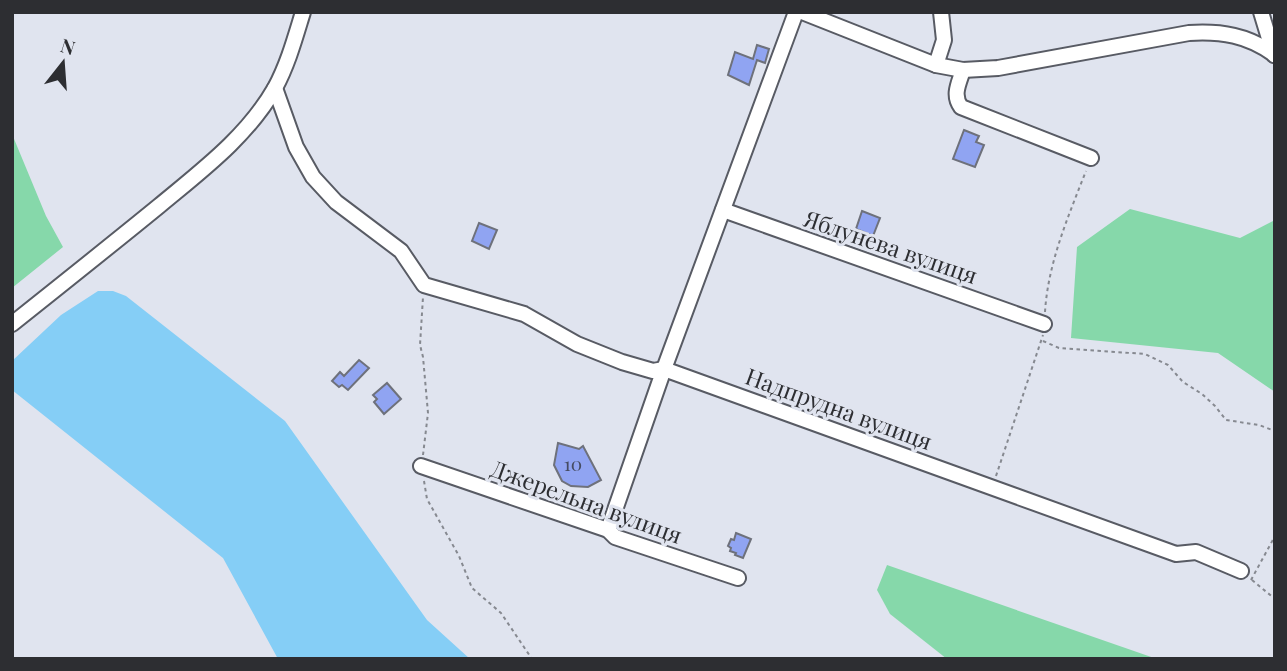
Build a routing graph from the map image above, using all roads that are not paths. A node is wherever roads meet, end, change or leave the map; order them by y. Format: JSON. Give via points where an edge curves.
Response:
{"nodes":[{"id":1,"x":303,"y":12,"type":"edge"},
{"id":2,"x":796,"y":12,"type":"edge"},
{"id":3,"x":802,"y":12,"type":"edge"},
{"id":4,"x":941,"y":12,"type":"edge"},
{"id":5,"x":1261,"y":12,"type":"edge"},
{"id":6,"x":1274,"y":55,"type":"edge"},
{"id":7,"x":936,"y":65,"type":"junction"},
{"id":8,"x":962,"y":69,"type":"junction"},
{"id":9,"x":275,"y":88,"type":"junction"},
{"id":10,"x":1091,"y":158,"type":"dead end"},
{"id":11,"x":723,"y":210,"type":"junction"},
{"id":12,"x":12,"y":324,"type":"edge"},
{"id":13,"x":1044,"y":324,"type":"dead end"},
{"id":14,"x":664,"y":369,"type":"junction"},
{"id":15,"x":422,"y":466,"type":"dead end"},
{"id":16,"x":608,"y":530,"type":"junction"},
{"id":17,"x":1246,"y":575,"type":"road end"},
{"id":18,"x":738,"y":578,"type":"dead end"}],
"edges":[{"from":1,"to":9,"type":"street"},
{"from":2,"to":11,"type":"street"},
{"from":3,"to":7,"type":"street"},
{"from":4,"to":7,"type":"street","via":[[944,40]]},
{"from":5,"to":6,"type":"street"},
{"from":6,"to":8,"type":"street","via":[[1243,37],[1209,32],[998,68]]},
{"from":7,"to":8,"type":"street"},
{"from":8,"to":10,"type":"street","via":[[956,94],[961,107]]},
{"from":9,"to":12,"type":"street","via":[[233,142],[204,169]]},
{"from":9,"to":14,"type":"street","name":"Надпрудна вулиця","via":[[296,147],[319,184],[335,202],[401,251],[424,285],[524,314],[577,344],[622,362],[653,371]]},
{"from":11,"to":13,"type":"street","name":"Яблунева вулиця"},
{"from":11,"to":14,"type":"street"},
{"from":14,"to":16,"type":"street"},
{"from":14,"to":17,"type":"street","name":"Надпрудна вулиця","via":[[1176,554],[1196,552]]},
{"from":15,"to":16,"type":"street","name":"Джерельна вулиця"},
{"from":16,"to":18,"type":"street","name":"Джерельна вулиця","via":[[615,537]]}]}
